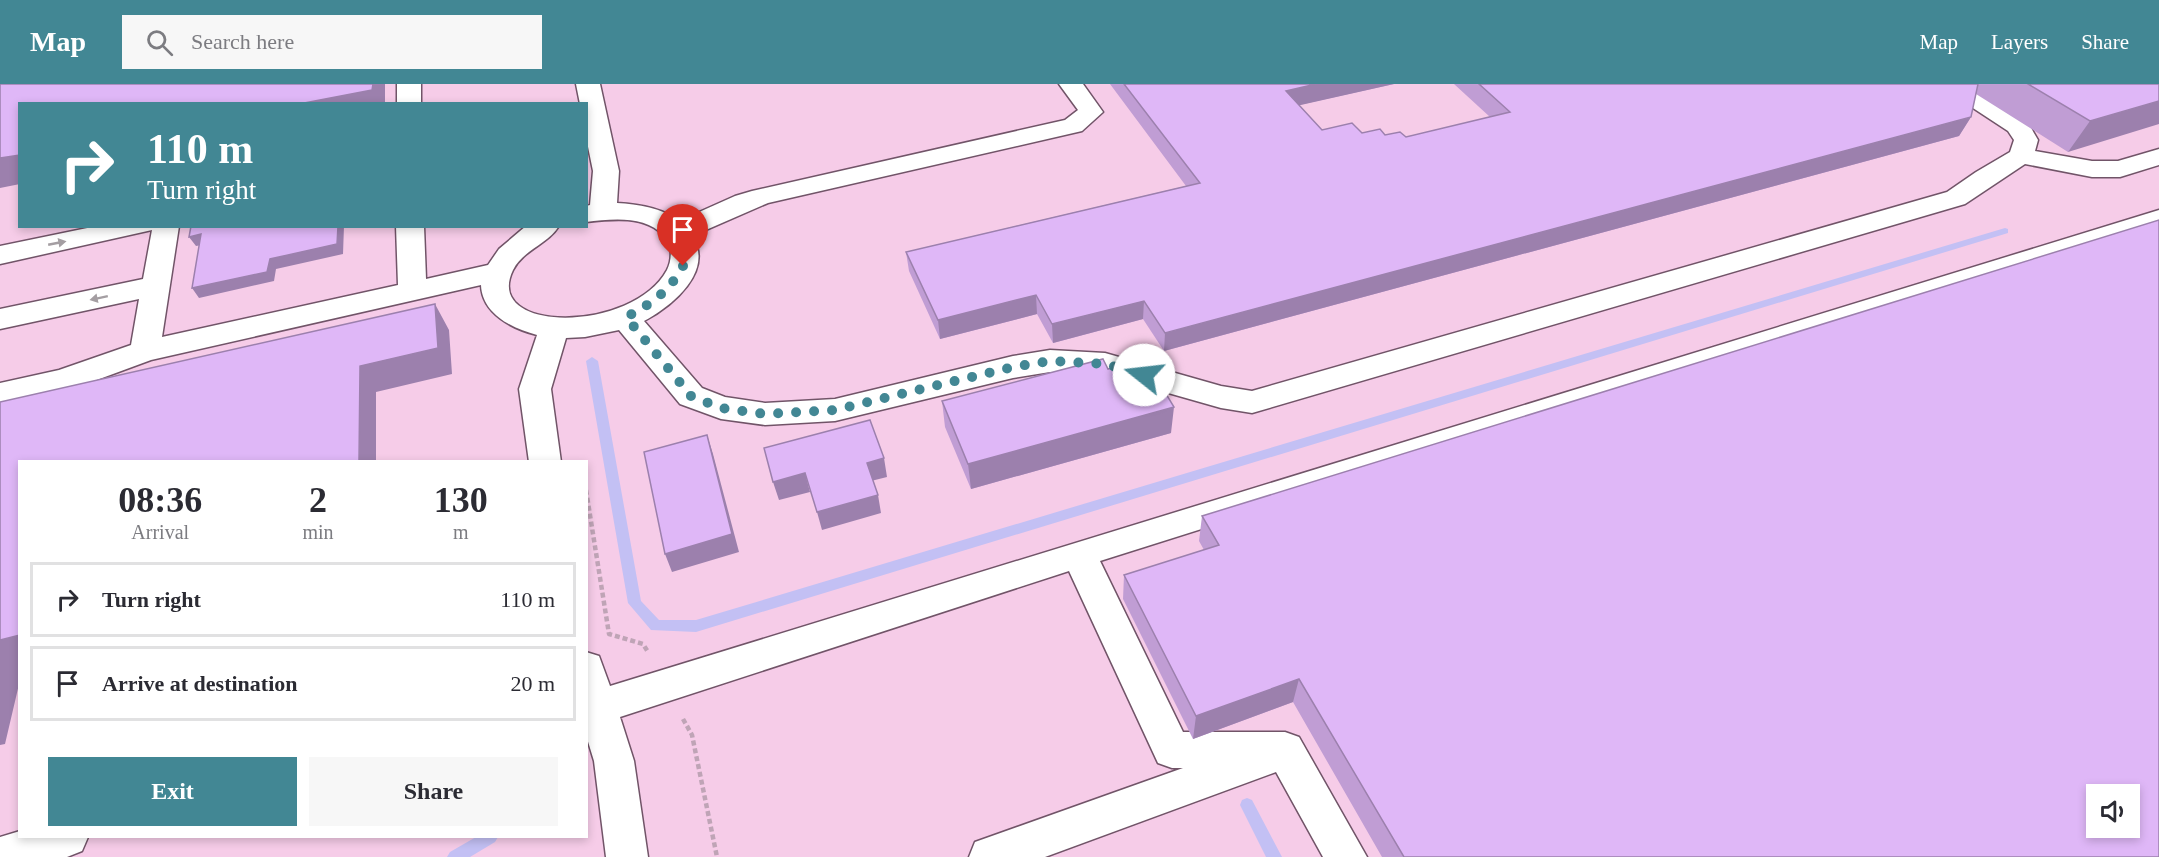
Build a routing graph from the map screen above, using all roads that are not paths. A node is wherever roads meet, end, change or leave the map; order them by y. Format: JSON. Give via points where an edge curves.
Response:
{"nodes":[{"id":1,"x":409,"y":84,"type":"edge"},
{"id":2,"x":588,"y":84,"type":"edge"},
{"id":3,"x":1071,"y":84,"type":"edge"},
{"id":4,"x":1952,"y":84,"type":"edge"},
{"id":5,"x":409,"y":102,"type":"edge"},
{"id":6,"x":2020,"y":156,"type":"junction"},
{"id":7,"x":2159,"y":157,"type":"edge"},
{"id":8,"x":595,"y":213,"type":"edge"},
{"id":9,"x":2159,"y":218,"type":"edge"},
{"id":10,"x":131,"y":228,"type":"edge"},
{"id":11,"x":166,"y":228,"type":"edge"},
{"id":12,"x":410,"y":228,"type":"edge"},
{"id":13,"x":543,"y":228,"type":"edge"},
{"id":14,"x":676,"y":232,"type":"junction"},
{"id":15,"x":0,"y":255,"type":"edge"},
{"id":16,"x":497,"y":272,"type":"junction"},
{"id":17,"x":156,"y":286,"type":"junction"},
{"id":18,"x":412,"y":291,"type":"junction"},
{"id":19,"x":626,"y":317,"type":"junction"},
{"id":20,"x":0,"y":319,"type":"edge"},
{"id":21,"x":554,"y":329,"type":"junction"},
{"id":22,"x":145,"y":351,"type":"junction"},
{"id":23,"x":0,"y":394,"type":"edge"},
{"id":24,"x":545,"y":460,"type":"edge"},
{"id":25,"x":1079,"y":554,"type":"junction"},
{"id":26,"x":590,"y":684,"type":"edge"},
{"id":27,"x":1285,"y":750,"type":"junction"},
{"id":28,"x":64,"y":838,"type":"edge"},
{"id":29,"x":1,"y":857,"type":"edge"},
{"id":30,"x":627,"y":857,"type":"edge"},
{"id":31,"x":990,"y":857,"type":"edge"},
{"id":32,"x":1346,"y":857,"type":"edge"}],
"edges":[{"from":1,"to":5,"type":"lane"},
{"from":2,"to":8,"type":"lane","via":[[606,171]]},
{"from":3,"to":14,"type":"lane","via":[[1091,112],[1073,126],[761,197]]},
{"from":4,"to":6,"type":"lane","via":[[2018,126],[2026,140]]},
{"from":6,"to":7,"type":"lane","via":[[2092,170],[2120,169]]},
{"from":6,"to":19,"type":"lane","via":[[1956,198],[1252,402],[1105,364],[1050,361],[835,410],[765,414],[721,408],[691,396]]},
{"from":8,"to":14,"type":"lane","via":[[646,215]]},
{"from":9,"to":25,"type":"lane"},
{"from":15,"to":10,"type":"lane","one_way":true},
{"from":11,"to":17,"type":"lane"},
{"from":12,"to":18,"type":"lane"},
{"from":13,"to":16,"type":"lane","via":[[508,255]]},
{"from":14,"to":19,"type":"lane","via":[[685,248],[683,266],[672,285],[653,303]]},
{"from":16,"to":18,"type":"lane"},
{"from":16,"to":21,"type":"lane","via":[[495,292],[505,310],[525,322]]},
{"from":17,"to":20,"type":"lane","one_way":true},
{"from":17,"to":22,"type":"lane"},
{"from":18,"to":22,"type":"lane"},
{"from":19,"to":21,"type":"lane","via":[[593,326]]},
{"from":21,"to":24,"type":"lane","via":[[535,389]]},
{"from":22,"to":23,"type":"lane","via":[[64,380]]},
{"from":25,"to":26,"type":"lane"},
{"from":25,"to":27,"type":"lane","via":[[1172,750]]},
{"from":26,"to":30,"type":"lane","via":[[614,761]]},
{"from":27,"to":31,"type":"lane"},
{"from":27,"to":32,"type":"lane"},
{"from":28,"to":29,"type":"lane"}]}
